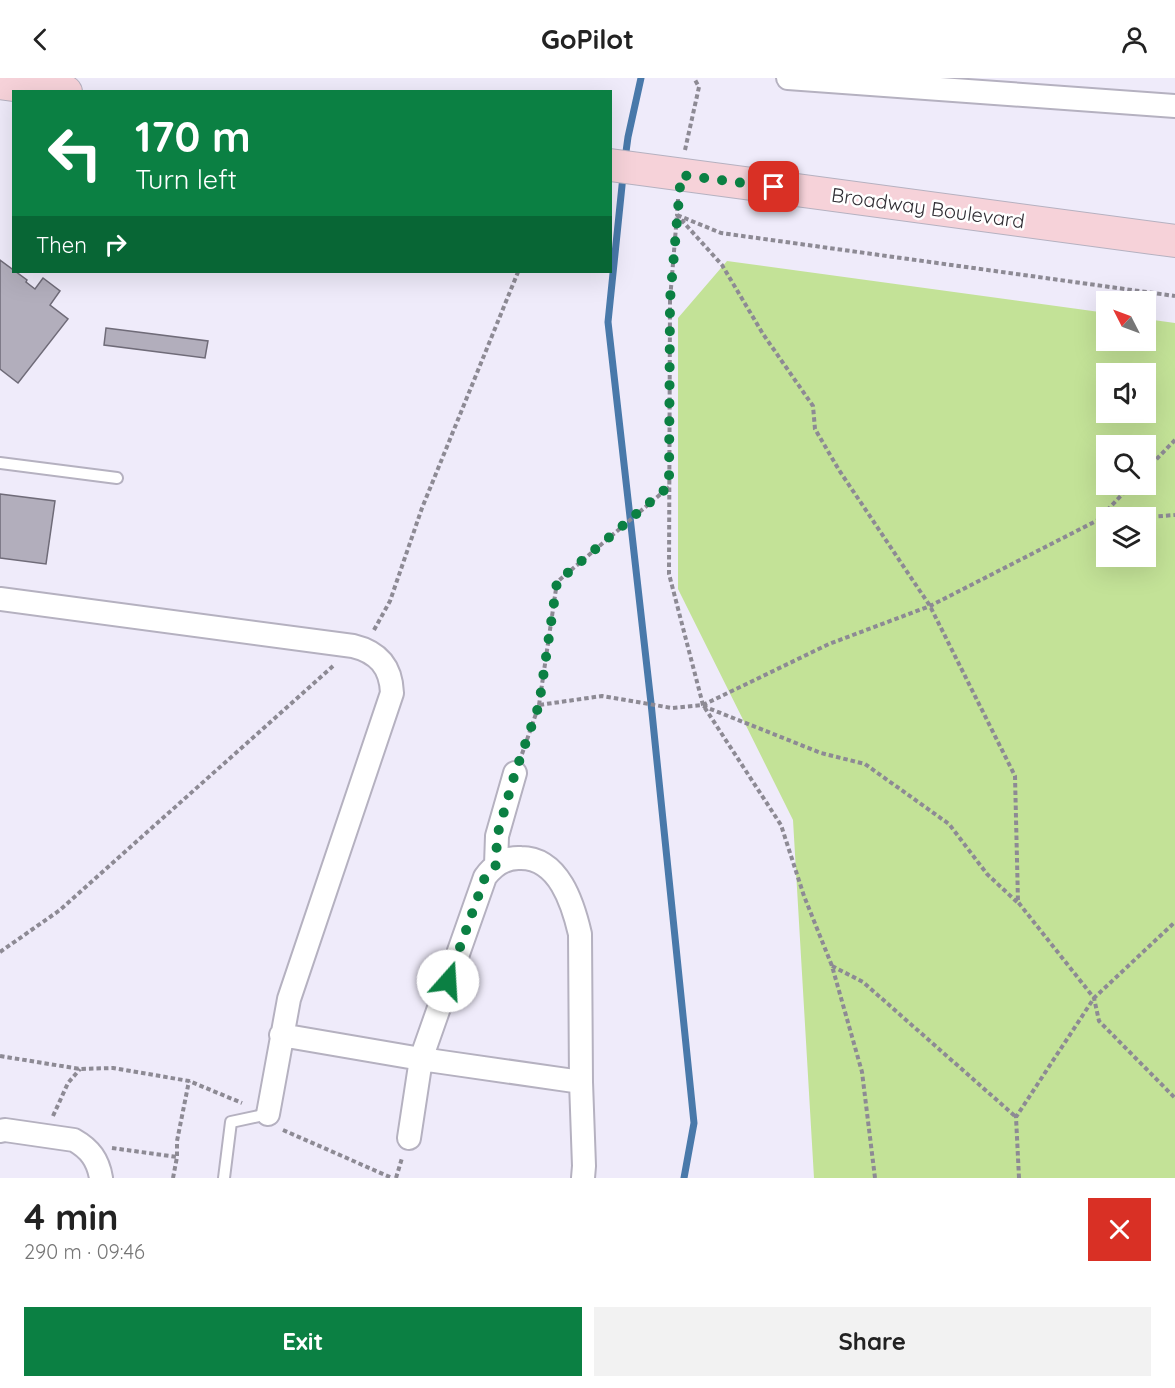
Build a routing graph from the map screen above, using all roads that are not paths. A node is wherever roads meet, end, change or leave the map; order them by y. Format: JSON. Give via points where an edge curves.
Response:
{"nodes":[{"id":1,"x":788,"y":78,"type":"edge"},
{"id":2,"x":0,"y":83,"type":"edge"},
{"id":3,"x":1046,"y":87,"type":"edge"},
{"id":4,"x":51,"y":90,"type":"edge"},
{"id":5,"x":1175,"y":106,"type":"edge"},
{"id":6,"x":612,"y":165,"type":"edge"},
{"id":7,"x":1175,"y":241,"type":"edge"},
{"id":8,"x":0,"y":463,"type":"edge"},
{"id":9,"x":117,"y":478,"type":"dead end"},
{"id":10,"x":0,"y":599,"type":"edge"},
{"id":11,"x":515,"y":773,"type":"road end"},
{"id":12,"x":496,"y":865,"type":"junction"},
{"id":13,"x":281,"y":1035,"type":"junction"},
{"id":14,"x":421,"y":1059,"type":"junction"},
{"id":15,"x":581,"y":1082,"type":"junction"},
{"id":16,"x":268,"y":1114,"type":"joint"},
{"id":17,"x":0,"y":1131,"type":"edge"},
{"id":18,"x":409,"y":1138,"type":"dead end"},
{"id":19,"x":101,"y":1178,"type":"edge"},
{"id":20,"x":224,"y":1178,"type":"edge"},
{"id":21,"x":583,"y":1178,"type":"edge"}],
"edges":[{"from":1,"to":3,"type":"street"},
{"from":2,"to":4,"type":"main road"},
{"from":3,"to":5,"type":"street"},
{"from":6,"to":7,"type":"main road","name":"Broadway Boulevard","via":[[679,167]]},
{"from":8,"to":9,"type":"lane"},
{"from":10,"to":13,"type":"street","via":[[353,646],[382,661],[392,682],[392,693],[289,999]]},
{"from":11,"to":12,"type":"street","via":[[497,836]]},
{"from":12,"to":14,"type":"street","via":[[485,877]]},
{"from":12,"to":15,"type":"street","via":[[516,858],[544,864],[560,883],[575,915],[580,934]]},
{"from":13,"to":14,"type":"street"},
{"from":13,"to":16,"type":"street"},
{"from":14,"to":15,"type":"street"},
{"from":14,"to":18,"type":"street"},
{"from":15,"to":21,"type":"street"},
{"from":16,"to":20,"type":"lane","via":[[231,1122]]},
{"from":17,"to":19,"type":"street","via":[[74,1140],[96,1159]]}]}
